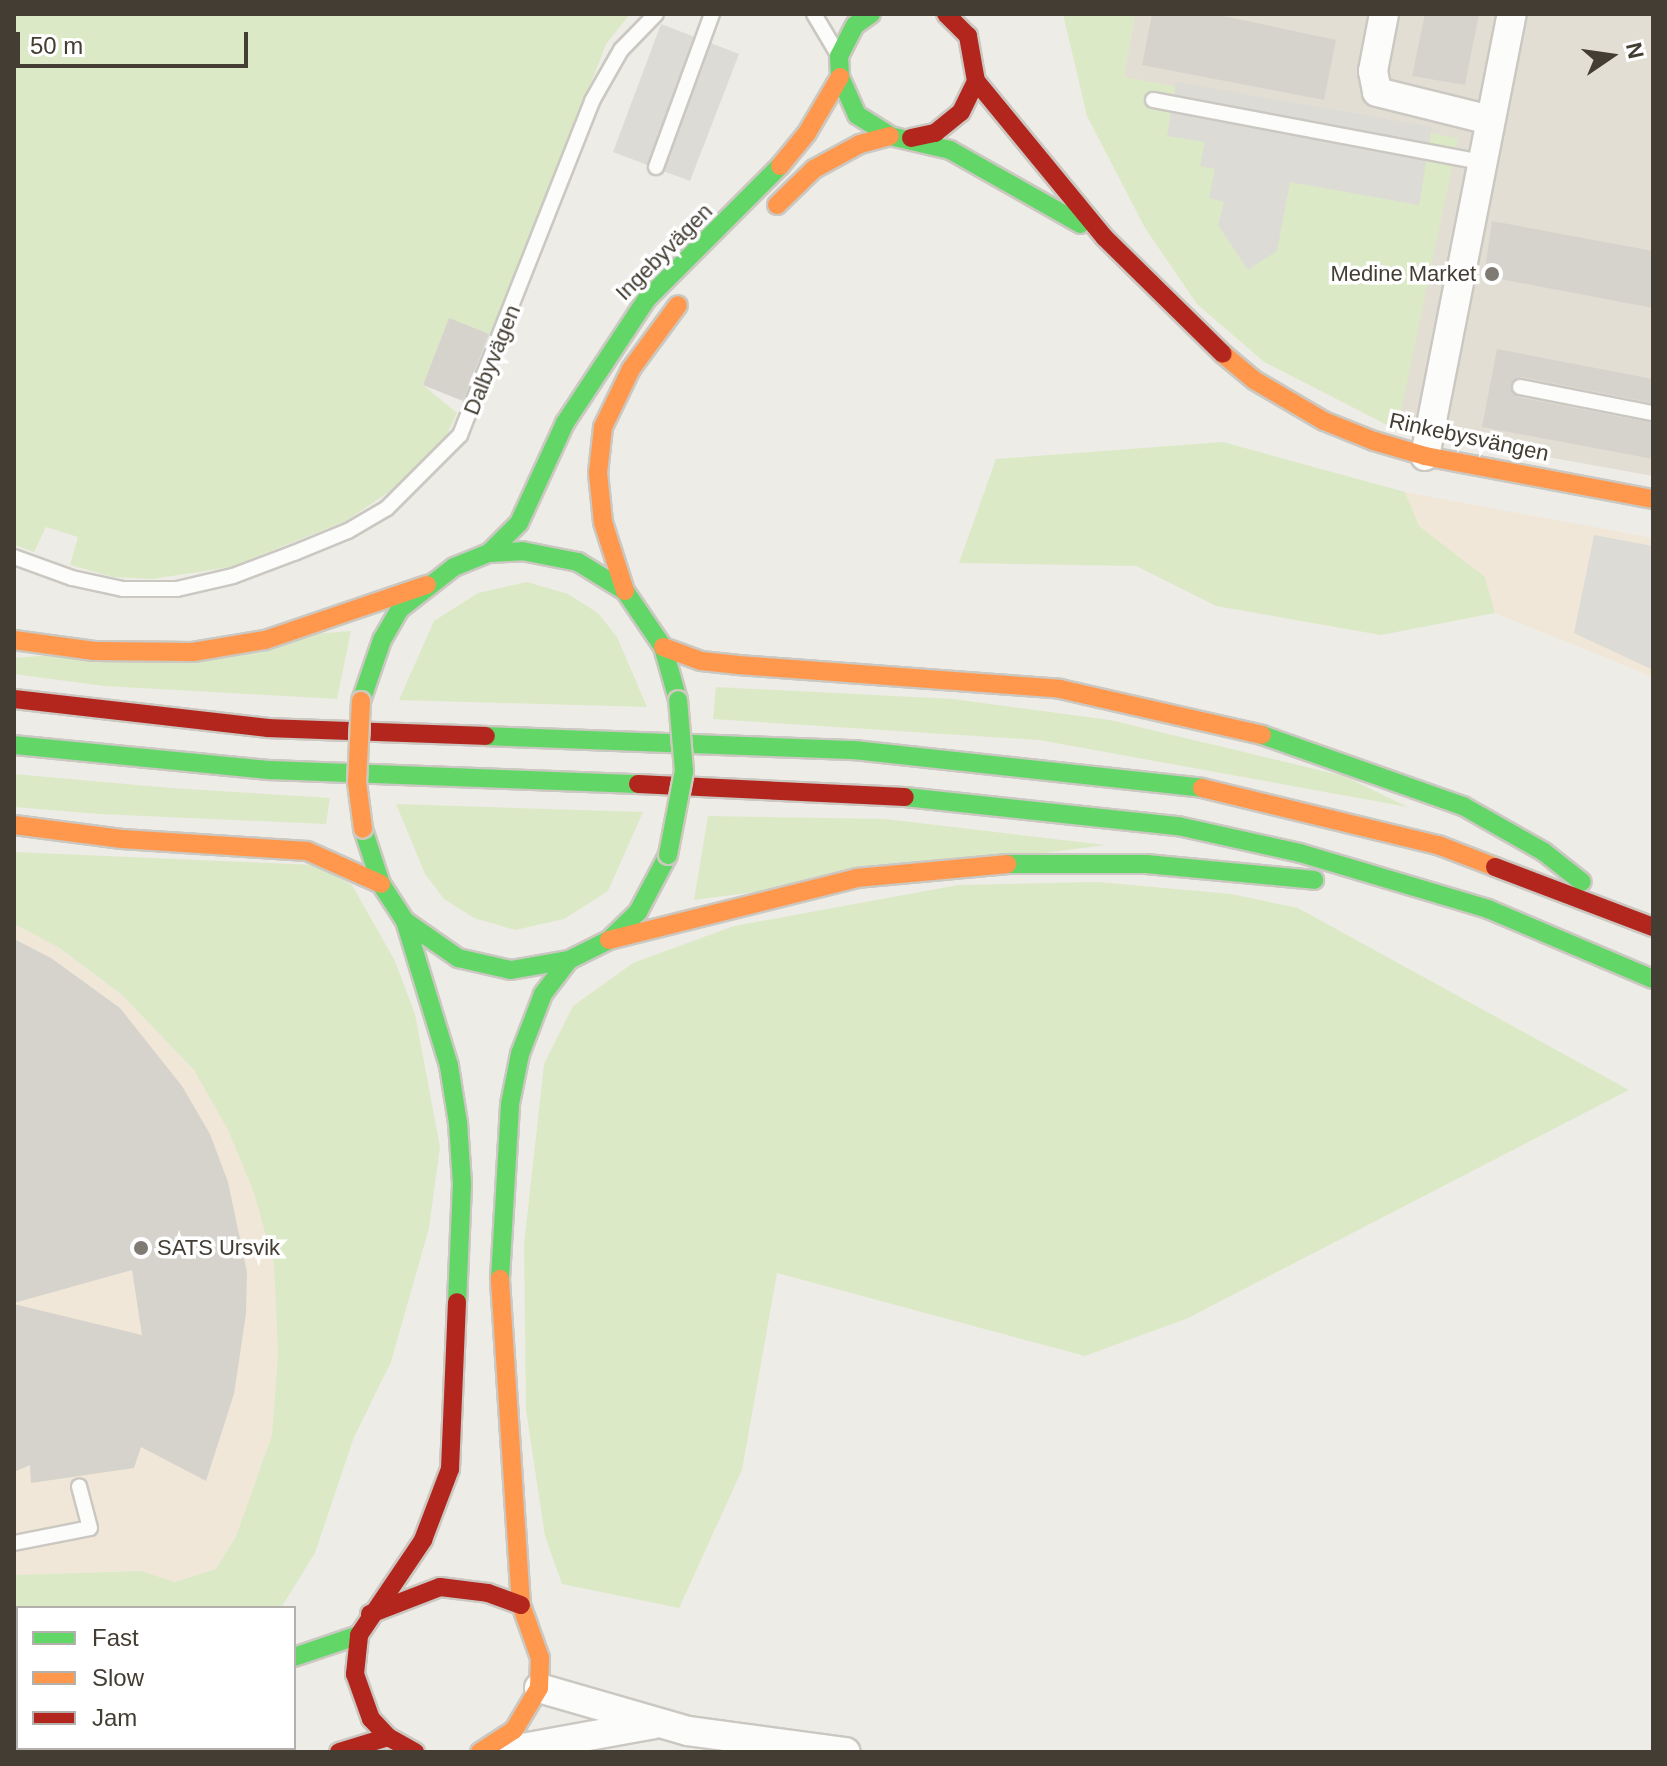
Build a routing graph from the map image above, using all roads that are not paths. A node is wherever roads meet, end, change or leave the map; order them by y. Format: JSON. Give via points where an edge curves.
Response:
{"nodes":[{"id":1,"x":656,"y":14,"type":"edge"},
{"id":2,"x":712,"y":14,"type":"edge"},
{"id":3,"x":814,"y":14,"type":"edge"},
{"id":4,"x":871,"y":14,"type":"edge"},
{"id":5,"x":946,"y":14,"type":"edge"},
{"id":6,"x":973,"y":14,"type":"edge"},
{"id":7,"x":1384,"y":14,"type":"edge"},
{"id":8,"x":1512,"y":14,"type":"edge"},
{"id":9,"x":968,"y":36,"type":"junction"},
{"id":10,"x":839,"y":56,"type":"junction"},
{"id":11,"x":840,"y":77,"type":"junction"},
{"id":12,"x":976,"y":81,"type":"junction"},
{"id":13,"x":1153,"y":100,"type":"dead end"},
{"id":14,"x":1490,"y":120,"type":"junction"},
{"id":15,"x":890,"y":136,"type":"junction"},
{"id":16,"x":911,"y":138,"type":"junction"},
{"id":17,"x":1482,"y":162,"type":"junction"},
{"id":18,"x":656,"y":167,"type":"dead end"},
{"id":19,"x":760,"y":222,"type":"dead end"},
{"id":20,"x":1105,"y":238,"type":"junction"},
{"id":21,"x":689,"y":293,"type":"dead end"},
{"id":22,"x":1520,"y":387,"type":"dead end"},
{"id":23,"x":1653,"y":413,"type":"edge"},
{"id":24,"x":1425,"y":456,"type":"junction"},
{"id":25,"x":1653,"y":499,"type":"edge"},
{"id":26,"x":489,"y":553,"type":"junction"},
{"id":27,"x":14,"y":557,"type":"edge"},
{"id":28,"x":427,"y":585,"type":"junction"},
{"id":29,"x":625,"y":591,"type":"junction"},
{"id":30,"x":14,"y":640,"type":"edge"},
{"id":31,"x":663,"y":647,"type":"junction"},
{"id":32,"x":14,"y":699,"type":"edge"},
{"id":33,"x":14,"y":745,"type":"edge"},
{"id":34,"x":14,"y":825,"type":"edge"},
{"id":35,"x":381,"y":884,"type":"junction"},
{"id":36,"x":1428,"y":890,"type":"junction"},
{"id":37,"x":1621,"y":913,"type":"junction"},
{"id":38,"x":405,"y":921,"type":"junction"},
{"id":39,"x":1653,"y":927,"type":"edge"},
{"id":40,"x":609,"y":940,"type":"junction"},
{"id":41,"x":569,"y":960,"type":"junction"},
{"id":42,"x":1653,"y":979,"type":"edge"},
{"id":43,"x":79,"y":1486,"type":"dead end"},
{"id":44,"x":14,"y":1543,"type":"edge"},
{"id":45,"x":521,"y":1605,"type":"junction"},
{"id":46,"x":370,"y":1614,"type":"junction"},
{"id":47,"x":359,"y":1635,"type":"junction"},
{"id":48,"x":296,"y":1656,"type":"edge"},
{"id":49,"x":539,"y":1688,"type":"junction"},
{"id":50,"x":659,"y":1723,"type":"junction"},
{"id":51,"x":509,"y":1744,"type":"edge"},
{"id":52,"x":401,"y":1747,"type":"edge"},
{"id":53,"x":339,"y":1752,"type":"edge"},
{"id":54,"x":480,"y":1752,"type":"edge"},
{"id":55,"x":846,"y":1752,"type":"edge"}],
"edges":[{"from":1,"to":27,"type":"lane","name":"Dalbyvägen","via":[[621,50],[592,101],[460,435],[387,508],[294,553],[233,576],[177,589],[123,589]]},
{"from":2,"to":18,"type":"lane"},
{"from":3,"to":10,"type":"lane"},
{"from":4,"to":10,"type":"main road","via":[[855,25]]},
{"from":5,"to":9,"type":"main road"},
{"from":6,"to":9,"type":"main road","name":"Rinkebysvängen"},
{"from":7,"to":14,"type":"street","via":[[1373,71],[1377,92]]},
{"from":8,"to":14,"type":"street"},
{"from":9,"to":12,"type":"main road","name":"Rinkebysvängen"},
{"from":10,"to":11,"type":"main road","name":"Rinkebysvängen"},
{"from":11,"to":15,"type":"main road","name":"Rinkebysvängen","via":[[857,115]]},
{"from":11,"to":26,"type":"main road","name":"Ingebyvägen","via":[[807,133],[755,196],[637,311],[565,423],[519,523]]},
{"from":12,"to":16,"type":"main road","name":"Rinkebysvängen","via":[[961,112],[935,133]]},
{"from":12,"to":20,"type":"main road","name":"Rinkebysvängen"},
{"from":13,"to":17,"type":"lane"},
{"from":14,"to":17,"type":"street"},
{"from":15,"to":16,"type":"main road","name":"Rinkebysvängen"},
{"from":15,"to":19,"type":"main road","via":[[860,144],[814,169]]},
{"from":16,"to":20,"type":"main road","name":"Rinkebysvängen","via":[[984,166]]},
{"from":17,"to":24,"type":"street"},
{"from":20,"to":24,"type":"main road","name":"Rinkebysvängen","via":[[1254,380],[1324,421]]},
{"from":21,"to":29,"type":"main road","via":[[631,369],[603,427],[598,473],[603,522]]},
{"from":22,"to":23,"type":"lane"},
{"from":24,"to":25,"type":"main road","name":"Rinkebysvängen"},
{"from":26,"to":28,"type":"main road"},
{"from":26,"to":29,"type":"main road","via":[[555,553],[603,574]]},
{"from":28,"to":30,"type":"main road","via":[[265,640],[193,652],[94,651]]},
{"from":28,"to":35,"type":"main road","bridge":true,"via":[[400,609],[382,640],[361,701],[357,782],[363,829]]},
{"from":29,"to":31,"type":"main road"},
{"from":31,"to":37,"type":"main road","via":[[701,661],[737,665],[1060,689],[1250,731],[1463,806],[1544,852]]},
{"from":31,"to":40,"type":"main road","bridge":true,"via":[[678,700],[684,771],[668,855],[638,912]]},
{"from":32,"to":37,"type":"main road","via":[[268,728],[854,750],[1138,777],[1309,811],[1438,845]]},
{"from":33,"to":36,"type":"main road","via":[[270,770],[854,792],[1072,811],[1224,836]]},
{"from":34,"to":35,"type":"main road","via":[[307,851]]},
{"from":35,"to":38,"type":"main road"},
{"from":36,"to":40,"type":"main road","via":[[1146,864],[968,864],[857,878]]},
{"from":36,"to":42,"type":"main road","via":[[1516,920]]},
{"from":37,"to":39,"type":"main road"},
{"from":38,"to":41,"type":"main road","via":[[430,942],[482,965],[539,969]]},
{"from":38,"to":46,"type":"main road","via":[[449,1066],[458,1123],[462,1184],[450,1469],[423,1540]]},
{"from":40,"to":41,"type":"main road"},
{"from":41,"to":45,"type":"main road","via":[[543,994],[510,1104],[500,1275]]},
{"from":43,"to":44,"type":"lane","via":[[90,1528]]},
{"from":45,"to":46,"type":"main road","via":[[488,1593],[440,1587]]},
{"from":45,"to":49,"type":"main road","via":[[540,1658]]},
{"from":46,"to":47,"type":"main road"},
{"from":47,"to":48,"type":"main road"},
{"from":47,"to":52,"type":"main road","via":[[355,1674],[360,1697]]},
{"from":49,"to":50,"type":"street"},
{"from":49,"to":51,"type":"main road"},
{"from":50,"to":51,"type":"street"},
{"from":50,"to":55,"type":"street"},
{"from":51,"to":54,"type":"main road"},
{"from":52,"to":53,"type":"main road"}]}
